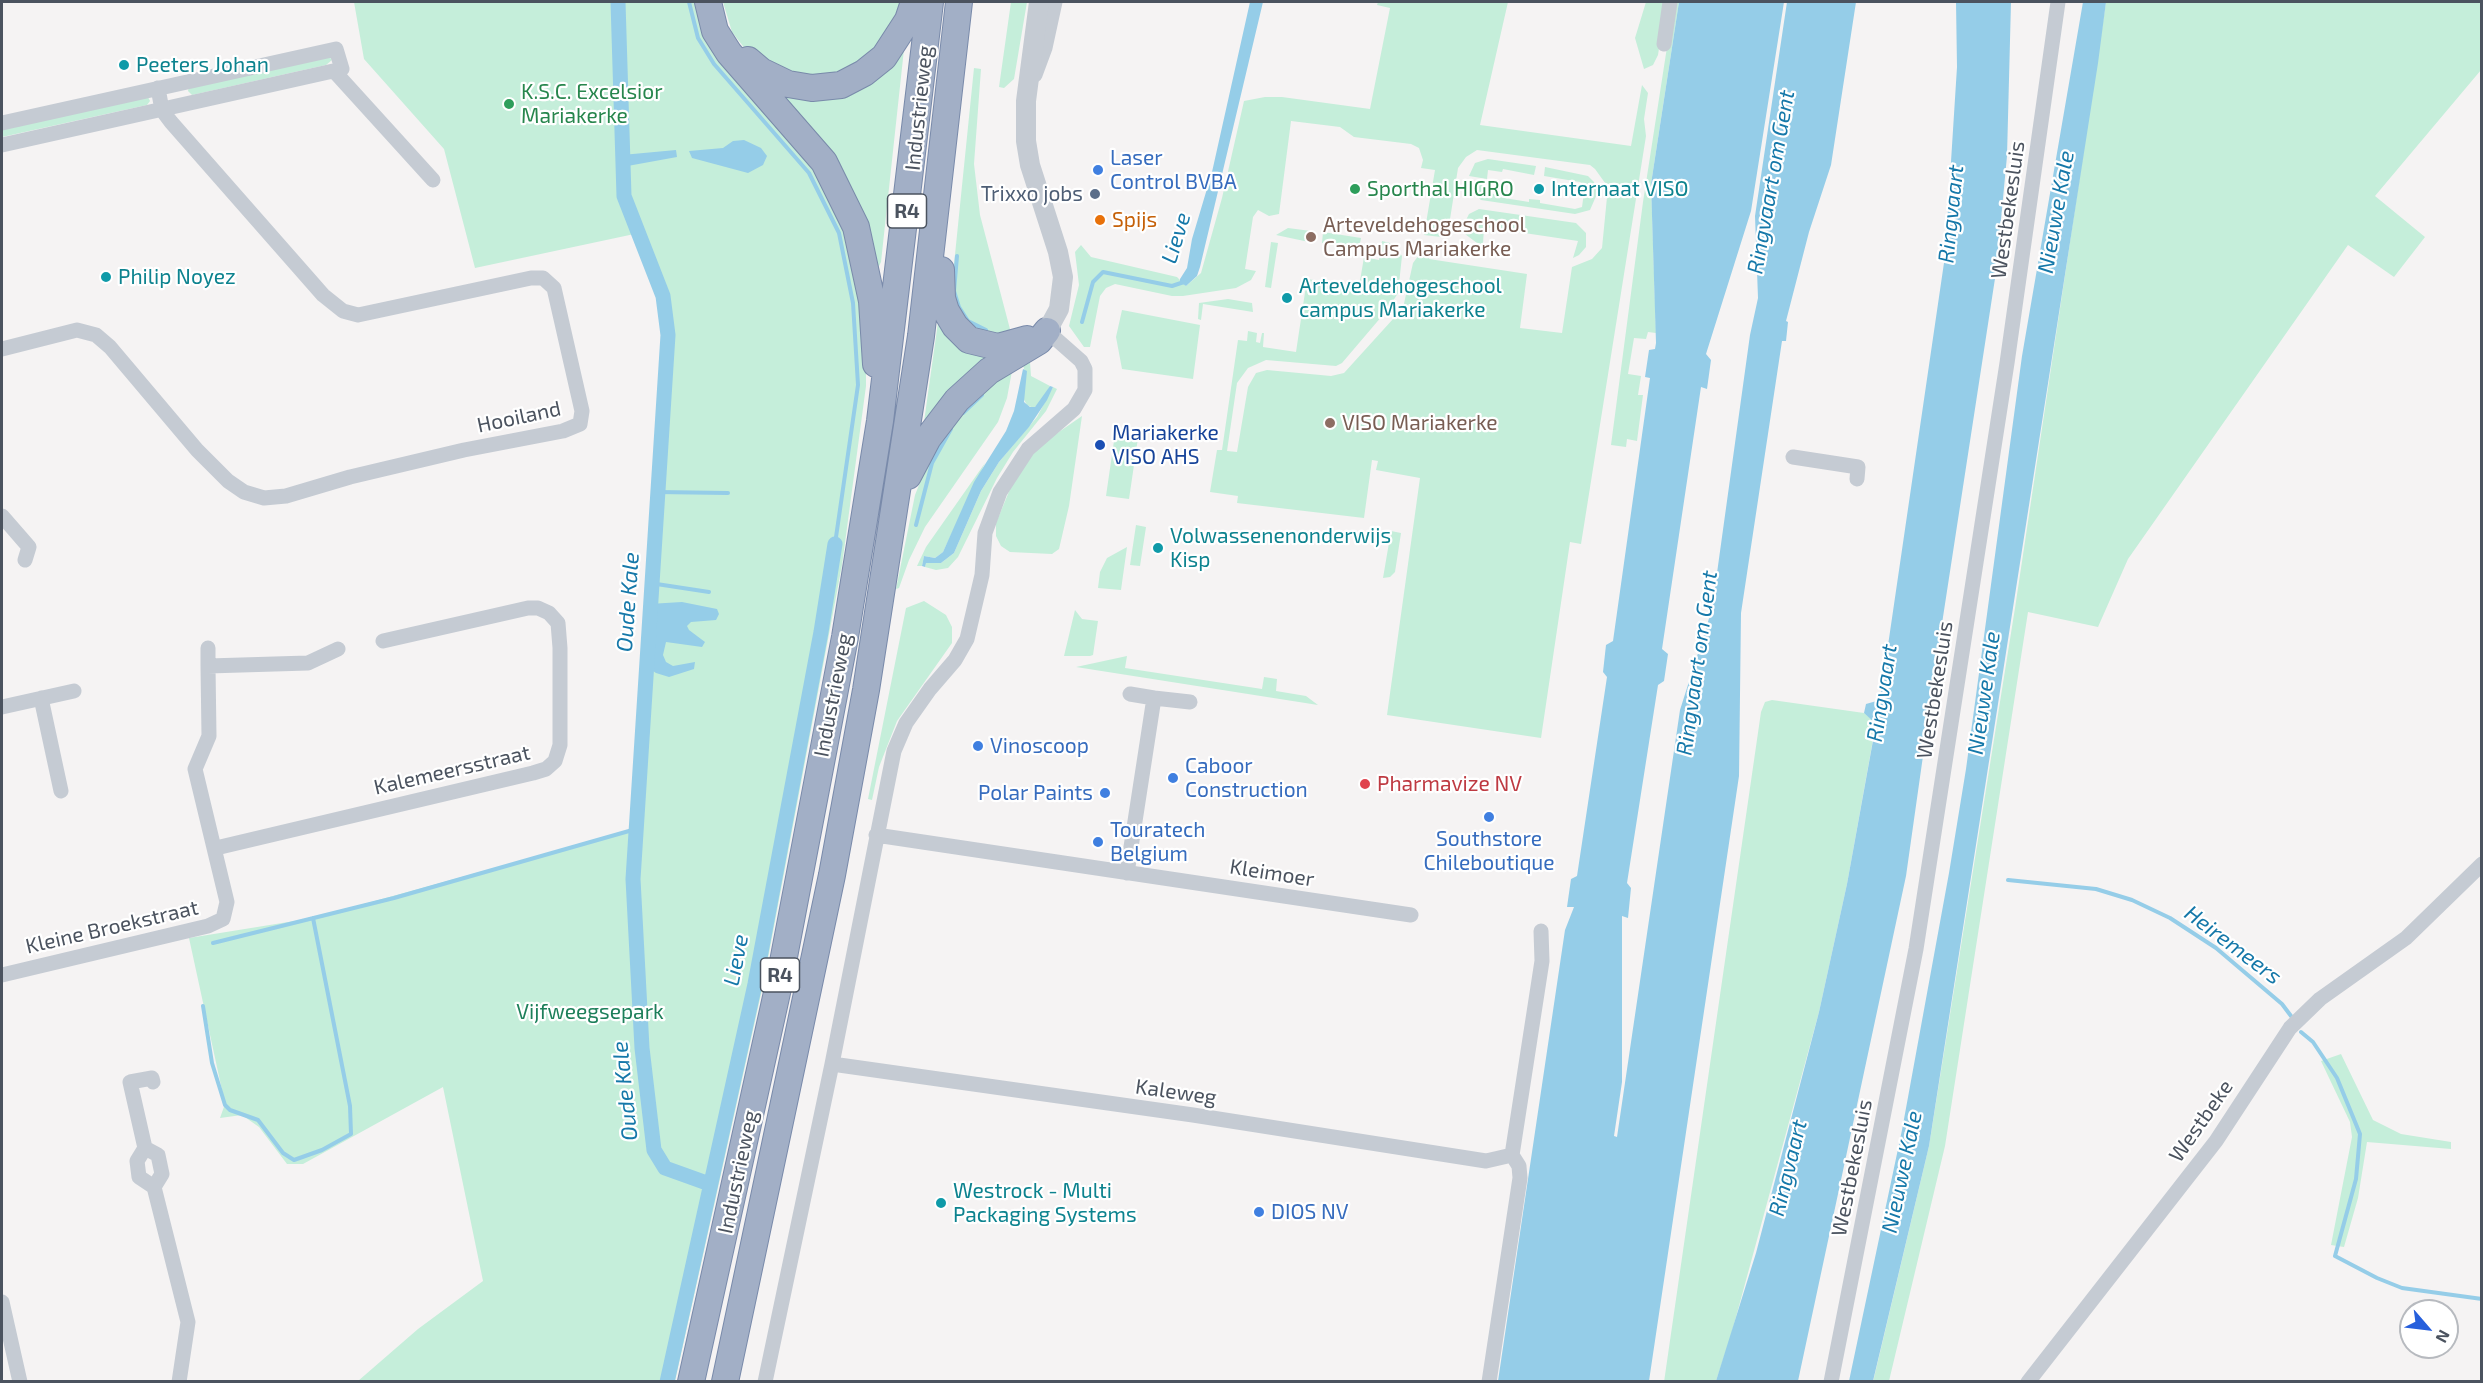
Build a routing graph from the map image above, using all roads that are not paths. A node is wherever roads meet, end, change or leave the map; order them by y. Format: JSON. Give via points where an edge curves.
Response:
{"nodes":[{"id":1,"x":708,"y":2,"type":"edge"},
{"id":2,"x":718,"y":2,"type":"edge"},
{"id":3,"x":914,"y":2,"type":"edge"},
{"id":4,"x":930,"y":2,"type":"edge"},
{"id":5,"x":959,"y":2,"type":"edge"},
{"id":6,"x":1039,"y":2,"type":"edge"},
{"id":7,"x":1055,"y":2,"type":"edge"},
{"id":8,"x":1670,"y":2,"type":"edge"},
{"id":9,"x":2058,"y":2,"type":"edge"},
{"id":10,"x":1664,"y":44,"type":"dead end"},
{"id":11,"x":334,"y":71,"type":"junction"},
{"id":12,"x":158,"y":88,"type":"junction"},
{"id":13,"x":1026,"y":101,"type":"junction"},
{"id":14,"x":162,"y":110,"type":"junction"},
{"id":15,"x":2,"y":123,"type":"edge"},
{"id":16,"x":2,"y":146,"type":"edge"},
{"id":17,"x":433,"y":180,"type":"dead end"},
{"id":18,"x":936,"y":215,"type":"junction"},
{"id":19,"x":1047,"y":331,"type":"junction"},
{"id":20,"x":2,"y":349,"type":"edge"},
{"id":21,"x":880,"y":421,"type":"junction"},
{"id":22,"x":1793,"y":457,"type":"dead end"},
{"id":23,"x":1852,"y":466,"type":"dead end"},
{"id":24,"x":898,"y":498,"type":"junction"},
{"id":25,"x":2,"y":516,"type":"edge"},
{"id":26,"x":32,"y":550,"type":"dead end"},
{"id":27,"x":383,"y":641,"type":"dead end"},
{"id":28,"x":208,"y":648,"type":"dead end"},
{"id":29,"x":338,"y":650,"type":"dead end"},
{"id":30,"x":208,"y":666,"type":"junction"},
{"id":31,"x":74,"y":691,"type":"dead end"},
{"id":32,"x":1130,"y":694,"type":"dead end"},
{"id":33,"x":42,"y":698,"type":"junction"},
{"id":34,"x":1154,"y":698,"type":"junction"},
{"id":35,"x":1190,"y":702,"type":"dead end"},
{"id":36,"x":2,"y":706,"type":"edge"},
{"id":37,"x":61,"y":791,"type":"dead end"},
{"id":38,"x":876,"y":835,"type":"junction"},
{"id":39,"x":216,"y":848,"type":"junction"},
{"id":40,"x":2481,"y":864,"type":"edge"},
{"id":41,"x":1127,"y":873,"type":"junction"},
{"id":42,"x":1411,"y":915,"type":"dead end"},
{"id":43,"x":1541,"y":931,"type":"dead end"},
{"id":44,"x":2,"y":975,"type":"edge"},
{"id":45,"x":832,"y":1065,"type":"junction"},
{"id":46,"x":153,"y":1082,"type":"dead end"},
{"id":47,"x":145,"y":1148,"type":"junction"},
{"id":48,"x":1512,"y":1155,"type":"junction"},
{"id":49,"x":154,"y":1187,"type":"junction"},
{"id":50,"x":2,"y":1302,"type":"edge"},
{"id":51,"x":20,"y":1382,"type":"edge"},
{"id":52,"x":180,"y":1382,"type":"edge"},
{"id":53,"x":691,"y":1382,"type":"edge"},
{"id":54,"x":725,"y":1382,"type":"edge"},
{"id":55,"x":765,"y":1382,"type":"edge"},
{"id":56,"x":1489,"y":1382,"type":"edge"},
{"id":57,"x":1831,"y":1382,"type":"edge"},
{"id":58,"x":2028,"y":1382,"type":"edge"}],
"edges":[{"from":1,"to":21,"type":"highway","via":[[715,31],[729,53],[824,162],[856,227],[872,301]]},
{"from":2,"to":3,"type":"highway","via":[[724,27],[754,65],[788,84],[812,88],[841,85],[884,57],[908,20]]},
{"from":4,"to":21,"type":"highway","name":"Industrieweg","number":"R4"},
{"from":5,"to":18,"type":"highway","name":"Industrieweg","number":"R4"},
{"from":6,"to":13,"type":"street"},
{"from":7,"to":13,"type":"street","via":[[1045,48]]},
{"from":8,"to":10,"type":"street"},
{"from":9,"to":57,"type":"street","name":"Westbekesluis","via":[[2007,363],[1916,949]]},
{"from":11,"to":12,"type":"street","via":[[342,69],[336,49]]},
{"from":11,"to":14,"type":"street"},
{"from":11,"to":17,"type":"street"},
{"from":12,"to":14,"type":"street"},
{"from":12,"to":15,"type":"street"},
{"from":13,"to":19,"type":"street","via":[[1030,165],[1063,277],[1059,309]]},
{"from":14,"to":16,"type":"street"},
{"from":14,"to":20,"type":"street","name":"Hooiland","via":[[323,295],[343,311],[358,315],[543,278],[554,288],[582,411],[580,424],[564,431],[464,450],[286,496],[264,498],[244,492],[228,481],[96,335],[77,330]]},
{"from":18,"to":19,"type":"highway","number":"R4","via":[[942,298],[960,332],[981,345],[998,347]]},
{"from":18,"to":24,"type":"highway","name":"Industrieweg","number":"R4"},
{"from":19,"to":24,"type":"highway","number":"R4","via":[[1039,341],[989,371],[957,399],[928,438]]},
{"from":19,"to":38,"type":"street","via":[[1081,361],[1085,390],[1074,409],[1028,449],[1000,492],[985,533],[982,575],[967,639],[906,723],[894,752]]},
{"from":21,"to":53,"type":"highway","name":"Industrieweg","number":"R4","via":[[845,637],[778,988]]},
{"from":22,"to":23,"type":"street"},
{"from":24,"to":54,"type":"highway","name":"Industrieweg","number":"R4","via":[[832,875]]},
{"from":25,"to":26,"type":"street"},
{"from":27,"to":39,"type":"street","name":"Kalemeersstraat","via":[[528,609],[549,613],[558,623],[560,648],[560,745],[555,761],[546,770]]},
{"from":28,"to":30,"type":"street","name":"Kleine Broekstraat"},
{"from":29,"to":30,"type":"street","via":[[308,663]]},
{"from":30,"to":39,"type":"street","name":"Kleine Broekstraat","via":[[209,736],[195,769]]},
{"from":31,"to":33,"type":"street"},
{"from":32,"to":34,"type":"street"},
{"from":33,"to":36,"type":"street"},
{"from":33,"to":37,"type":"street"},
{"from":34,"to":35,"type":"street"},
{"from":34,"to":41,"type":"street"},
{"from":38,"to":41,"type":"street","name":"Kleimoer"},
{"from":38,"to":45,"type":"street"},
{"from":39,"to":44,"type":"street","name":"Kleine Broekstraat","via":[[226,902],[225,914],[218,922]]},
{"from":40,"to":58,"type":"street","name":"Westbeke","via":[[2406,938],[2320,999],[2290,1028],[2216,1141]]},
{"from":41,"to":42,"type":"street","name":"Kleimoer"},
{"from":43,"to":48,"type":"street","via":[[1542,962]]},
{"from":45,"to":48,"type":"street","name":"Kaleweg","via":[[1486,1161]]},
{"from":45,"to":55,"type":"street"},
{"from":46,"to":47,"type":"street","via":[[152,1078],[130,1082]]},
{"from":47,"to":49,"type":"street","via":[[137,1161],[139,1177]]},
{"from":47,"to":49,"type":"street","via":[[158,1155],[162,1174]]},
{"from":48,"to":56,"type":"street","via":[[1520,1178]]},
{"from":49,"to":52,"type":"street","via":[[188,1322]]},
{"from":50,"to":51,"type":"street"}]}
